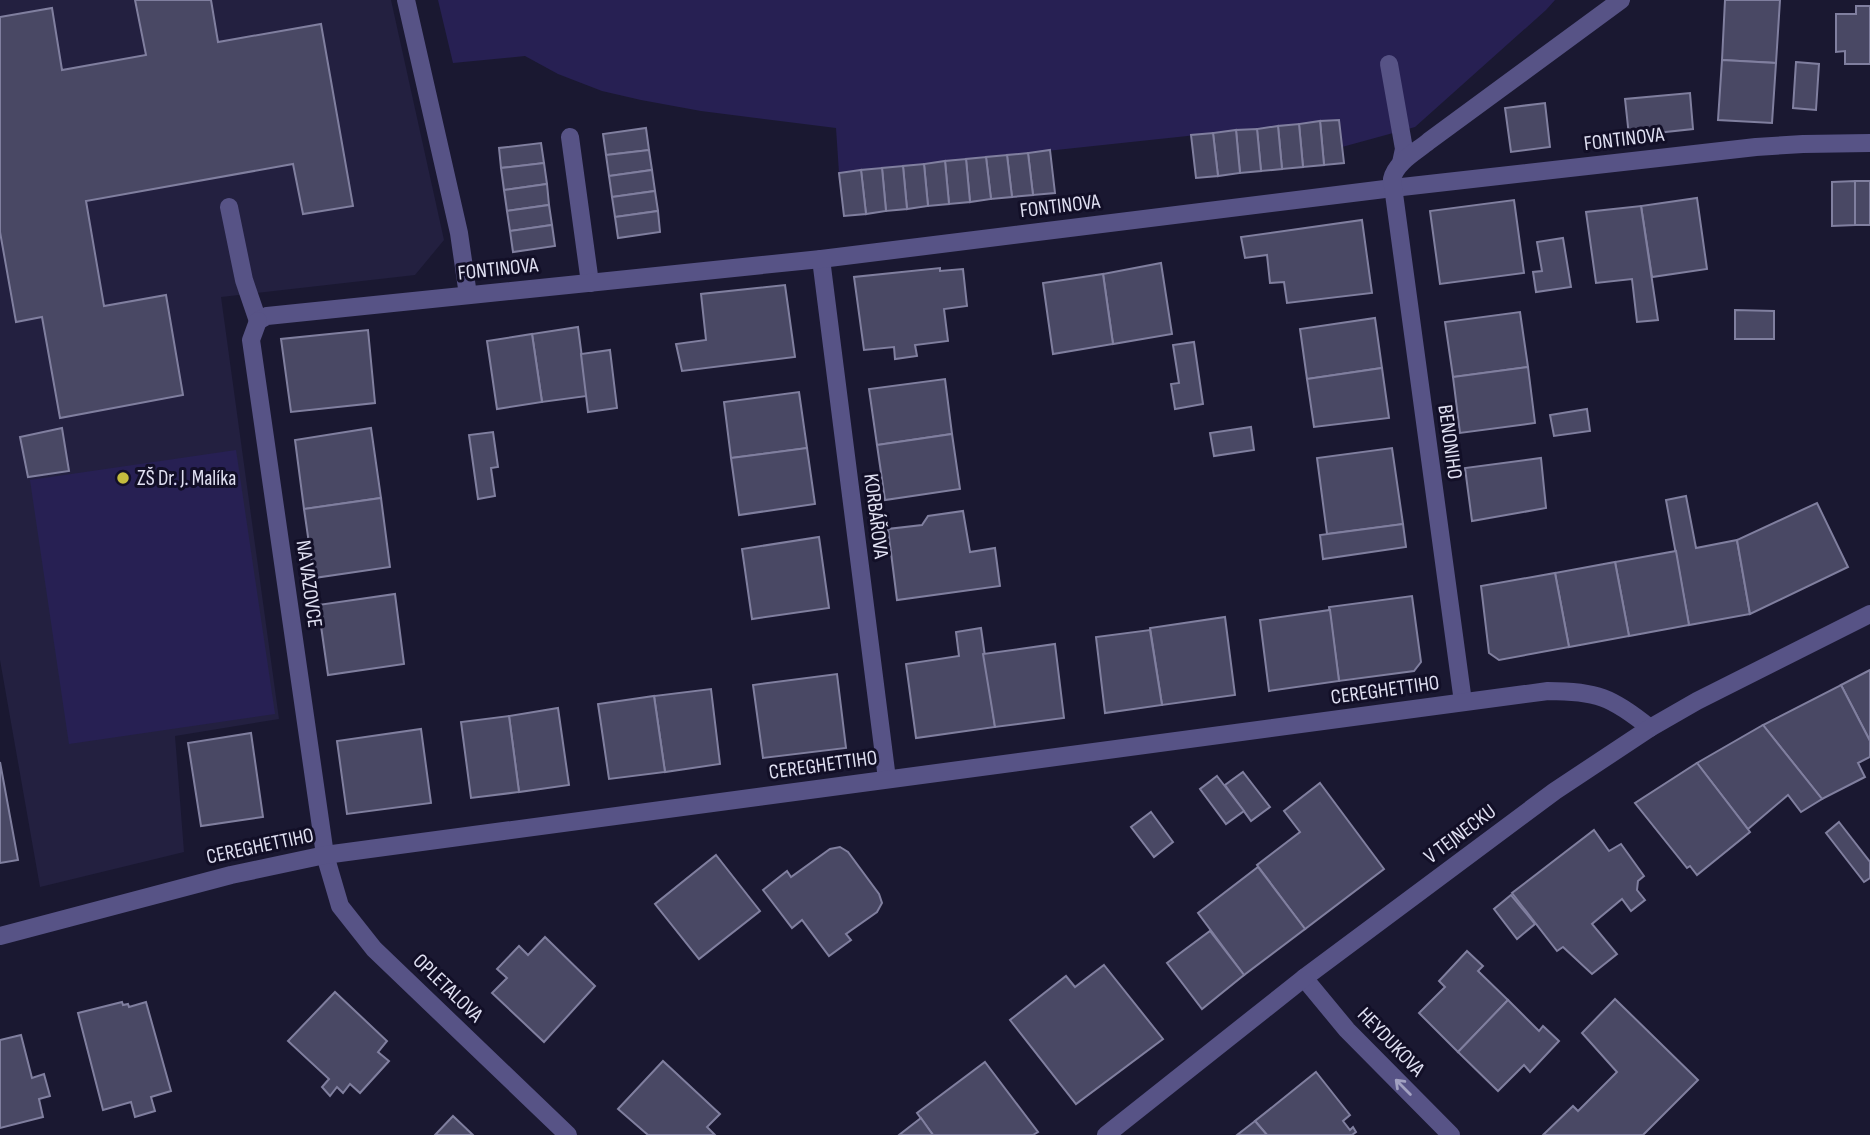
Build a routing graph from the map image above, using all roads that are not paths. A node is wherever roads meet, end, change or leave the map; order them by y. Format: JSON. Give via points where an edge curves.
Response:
{"nodes":[{"id":1,"x":406,"y":0,"type":"edge"},
{"id":2,"x":1621,"y":0,"type":"edge"},
{"id":3,"x":1389,"y":64,"type":"dead end"},
{"id":4,"x":570,"y":137,"type":"dead end"},
{"id":5,"x":1870,"y":143,"type":"edge"},
{"id":6,"x":1401,"y":163,"type":"junction"},
{"id":7,"x":1393,"y":188,"type":"junction"},
{"id":8,"x":229,"y":207,"type":"dead end"},
{"id":9,"x":821,"y":259,"type":"junction"},
{"id":10,"x":590,"y":283,"type":"junction"},
{"id":11,"x":468,"y":295,"type":"junction"},
{"id":12,"x":258,"y":321,"type":"junction"},
{"id":13,"x":1870,"y":614,"type":"edge"},
{"id":14,"x":1463,"y":702,"type":"junction"},
{"id":15,"x":1650,"y":728,"type":"junction"},
{"id":16,"x":887,"y":779,"type":"junction"},
{"id":17,"x":325,"y":855,"type":"junction"},
{"id":18,"x":0,"y":936,"type":"edge"},
{"id":19,"x":1304,"y":978,"type":"junction"},
{"id":20,"x":568,"y":1135,"type":"edge"},
{"id":21,"x":1105,"y":1135,"type":"edge"},
{"id":22,"x":1451,"y":1135,"type":"edge"}],
"edges":[{"from":1,"to":11,"type":"street"},
{"from":2,"to":6,"type":"street"},
{"from":3,"to":6,"type":"street","via":[[1404,149]]},
{"from":4,"to":10,"type":"street"},
{"from":5,"to":7,"type":"street","name":"FONTINOVA","via":[[1756,147]]},
{"from":6,"to":7,"type":"street","via":[[1394,170]]},
{"from":7,"to":9,"type":"street","name":"FONTINOVA"},
{"from":7,"to":14,"type":"street","name":"BENONIHO"},
{"from":8,"to":12,"type":"street"},
{"from":9,"to":10,"type":"street","name":"FONTINOVA"},
{"from":9,"to":16,"type":"street","name":"KORBÁŘOVA"},
{"from":10,"to":11,"type":"street","name":"FONTINOVA"},
{"from":11,"to":12,"type":"street","name":"FONTINOVA","via":[[267,316]]},
{"from":12,"to":17,"type":"street","name":"NA VAZOVCE","via":[[251,340]]},
{"from":13,"to":15,"type":"street","name":"V TEJNECKU"},
{"from":14,"to":15,"type":"street","name":"CEREGHETTIHO","via":[[1574,691],[1612,700]]},
{"from":14,"to":16,"type":"street","name":"CEREGHETTIHO"},
{"from":15,"to":19,"type":"street","name":"V TEJNECKU","via":[[1555,791]]},
{"from":16,"to":17,"type":"street","name":"CEREGHETTIHO"},
{"from":17,"to":18,"type":"street","name":"CEREGHETTIHO"},
{"from":17,"to":20,"type":"street","name":"OPLETALOVA","via":[[340,906],[374,949]]},
{"from":19,"to":21,"type":"street","name":"V TEJNECKU"},
{"from":22,"to":19,"type":"street","name":"HEYDUKOVA","one_way":true,"via":[[1347,1030]]}]}
